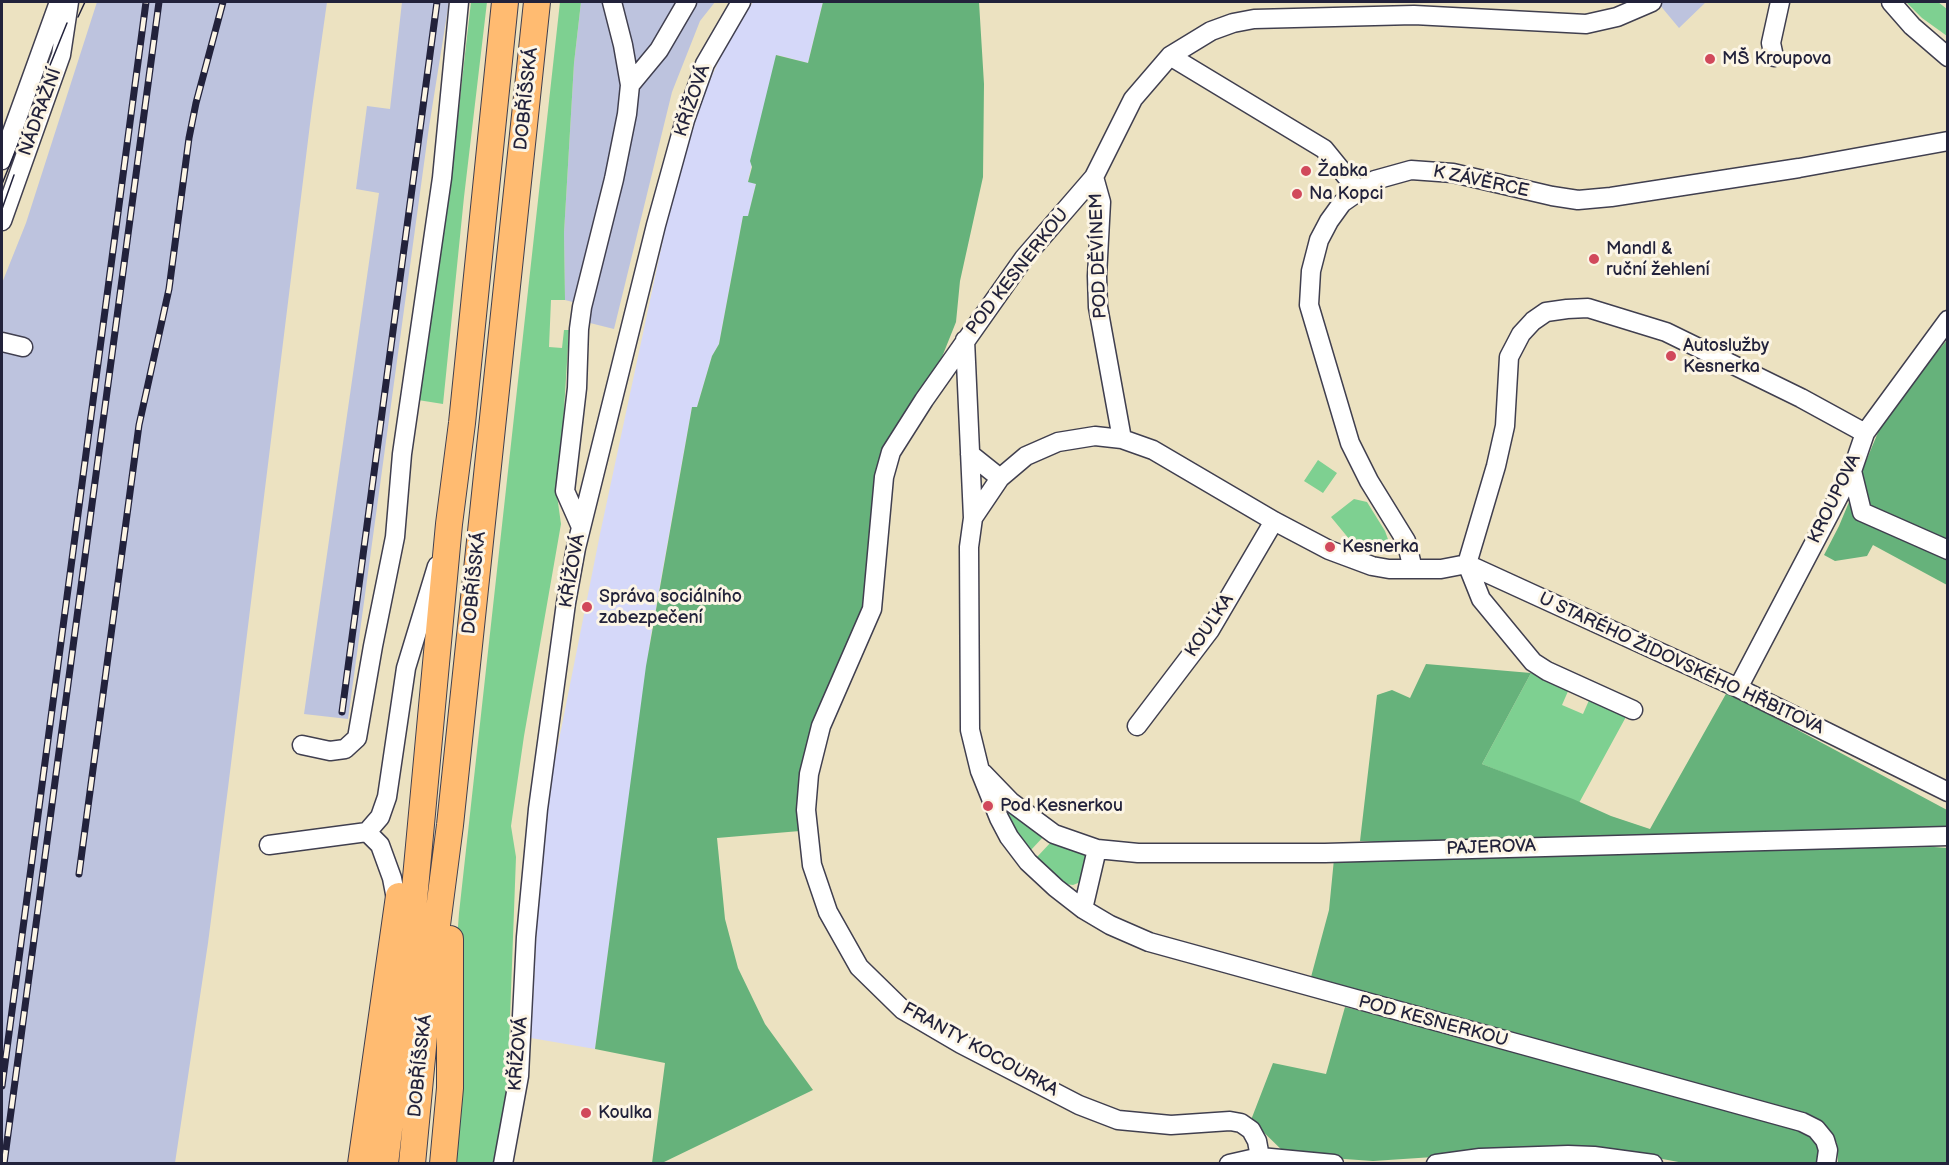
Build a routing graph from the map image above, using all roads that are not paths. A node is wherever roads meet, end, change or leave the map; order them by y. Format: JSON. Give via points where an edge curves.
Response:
{"nodes":[{"id":1,"x":59,"y":2,"type":"edge"},
{"id":2,"x":459,"y":2,"type":"edge"},
{"id":3,"x":505,"y":2,"type":"edge"},
{"id":4,"x":537,"y":2,"type":"edge"},
{"id":5,"x":612,"y":2,"type":"edge"},
{"id":6,"x":687,"y":2,"type":"edge"},
{"id":7,"x":741,"y":2,"type":"edge"},
{"id":8,"x":1652,"y":2,"type":"edge"},
{"id":9,"x":1780,"y":2,"type":"edge"},
{"id":10,"x":1891,"y":2,"type":"edge"},
{"id":11,"x":72,"y":11,"type":"edge"},
{"id":12,"x":1170,"y":56,"type":"junction"},
{"id":13,"x":1774,"y":57,"type":"dead end"},
{"id":14,"x":1947,"y":57,"type":"edge"},
{"id":15,"x":630,"y":85,"type":"junction"},
{"id":16,"x":1947,"y":141,"type":"edge"},
{"id":17,"x":2,"y":160,"type":"edge"},
{"id":18,"x":1094,"y":177,"type":"junction"},
{"id":19,"x":1359,"y":192,"type":"junction"},
{"id":20,"x":2,"y":221,"type":"edge"},
{"id":21,"x":1947,"y":320,"type":"edge"},
{"id":22,"x":965,"y":340,"type":"junction"},
{"id":23,"x":2,"y":342,"type":"edge"},
{"id":24,"x":23,"y":346,"type":"dead end"},
{"id":25,"x":1865,"y":433,"type":"junction"},
{"id":26,"x":1122,"y":438,"type":"junction"},
{"id":27,"x":970,"y":454,"type":"junction"},
{"id":28,"x":1852,"y":471,"type":"junction"},
{"id":29,"x":1000,"y":478,"type":"junction"},
{"id":30,"x":973,"y":518,"type":"junction"},
{"id":31,"x":1274,"y":521,"type":"junction"},
{"id":32,"x":449,"y":524,"type":"junction"},
{"id":33,"x":581,"y":527,"type":"junction"},
{"id":34,"x":1947,"y":550,"type":"edge"},
{"id":35,"x":1467,"y":564,"type":"junction"},
{"id":36,"x":1408,"y":568,"type":"junction"},
{"id":37,"x":1738,"y":688,"type":"junction"},
{"id":38,"x":1633,"y":710,"type":"dead end"},
{"id":39,"x":1137,"y":726,"type":"dead end"},
{"id":40,"x":302,"y":745,"type":"dead end"},
{"id":41,"x":980,"y":771,"type":"junction"},
{"id":42,"x":1947,"y":792,"type":"edge"},
{"id":43,"x":424,"y":797,"type":"junction"},
{"id":44,"x":450,"y":825,"type":"junction"},
{"id":45,"x":367,"y":832,"type":"junction"},
{"id":46,"x":1947,"y":836,"type":"edge"},
{"id":47,"x":269,"y":845,"type":"dead end"},
{"id":48,"x":1097,"y":849,"type":"junction"},
{"id":49,"x":397,"y":904,"type":"junction"},
{"id":50,"x":1083,"y":909,"type":"junction"},
{"id":51,"x":1260,"y":1157,"type":"junction"},
{"id":52,"x":361,"y":1164,"type":"edge"},
{"id":53,"x":386,"y":1164,"type":"edge"},
{"id":54,"x":412,"y":1164,"type":"edge"},
{"id":55,"x":443,"y":1164,"type":"edge"},
{"id":56,"x":503,"y":1164,"type":"edge"},
{"id":57,"x":1229,"y":1164,"type":"edge"},
{"id":58,"x":1334,"y":1164,"type":"edge"},
{"id":59,"x":1436,"y":1164,"type":"edge"},
{"id":60,"x":1653,"y":1164,"type":"edge"},
{"id":61,"x":1826,"y":1164,"type":"edge"}],
"edges":[{"from":1,"to":17,"type":"street","name":"NÁDRAŽNÍ"},
{"from":2,"to":40,"type":"street","via":[[442,178],[402,454],[395,537],[357,738],[345,749],[330,751]]},
{"from":3,"to":32,"type":"highway","name":"DOBŘÍŠSKÁ"},
{"from":4,"to":44,"type":"highway","name":"DOBŘÍŠSKÁ"},
{"from":5,"to":15,"type":"street"},
{"from":6,"to":15,"type":"street","via":[[659,50]]},
{"from":7,"to":33,"type":"street","name":"KŘÍŽOVÁ","via":[[705,64],[685,120]]},
{"from":8,"to":12,"type":"street","name":"POD DĚVÍNEM","via":[[1617,17],[1586,24],[1414,15],[1254,19],[1211,31]]},
{"from":9,"to":13,"type":"street","via":[[1771,43]]},
{"from":10,"to":14,"type":"street"},
{"from":11,"to":20,"type":"street","name":"NÁDRAŽNÍ","via":[[61,56]]},
{"from":12,"to":18,"type":"street","name":"POD DĚVÍNEM","via":[[1133,99]]},
{"from":12,"to":19,"type":"street","via":[[1324,149]]},
{"from":15,"to":33,"type":"street","via":[[614,179],[579,329],[577,388],[565,491]]},
{"from":16,"to":19,"type":"street","name":"K ZÁVĚRCE","via":[[1799,168],[1578,200],[1431,170],[1392,174]]},
{"from":18,"to":22,"type":"street","name":"POD KESNERKOU","via":[[1024,258]]},
{"from":18,"to":26,"type":"street","name":"POD DĚVÍNEM","via":[[1101,202],[1098,307]]},
{"from":19,"to":36,"type":"street","name":"K ZÁVĚRCE","via":[[1342,203],[1319,240],[1311,271],[1309,305],[1350,443],[1406,541],[1411,561]]},
{"from":21,"to":25,"type":"street","name":"KROUPOVA"},
{"from":22,"to":27,"type":"street","name":"POD KESNERKOU"},
{"from":22,"to":51,"type":"street","name":"FRANTY KOCOURKA","via":[[891,452],[884,477],[872,609],[815,745],[807,790],[808,829],[812,865],[828,912],[859,967],[903,1010],[962,1044],[1078,1105],[1118,1120],[1171,1125],[1230,1121],[1241,1124],[1251,1130]]},
{"from":23,"to":24,"type":"street"},
{"from":25,"to":28,"type":"street","name":"KROUPOVA"},
{"from":25,"to":35,"type":"street","via":[[1665,332],[1588,308],[1546,312],[1521,334],[1509,357],[1505,426]]},
{"from":26,"to":29,"type":"street","via":[[1095,436],[1058,442],[1026,456]]},
{"from":26,"to":31,"type":"street","via":[[1153,450]]},
{"from":27,"to":29,"type":"street"},
{"from":27,"to":30,"type":"street","name":"POD KESNERKOU"},
{"from":28,"to":34,"type":"street","via":[[1862,512]]},
{"from":28,"to":37,"type":"street","name":"KROUPOVA"},
{"from":29,"to":30,"type":"street"},
{"from":30,"to":41,"type":"street","name":"POD KESNERKOU","via":[[969,547],[969,701],[970,730]]},
{"from":31,"to":36,"type":"street","via":[[1354,560],[1389,569]]},
{"from":31,"to":39,"type":"street","name":"KOULKA","via":[[1210,630]]},
{"from":32,"to":43,"type":"highway","name":"DOBŘÍŠSKÁ"},
{"from":32,"to":45,"type":"street","via":[[406,668],[387,797],[380,817]]},
{"from":33,"to":56,"type":"street","name":"KŘÍŽOVÁ","via":[[566,603],[538,809],[519,1076]]},
{"from":35,"to":36,"type":"street","via":[[1441,569]]},
{"from":35,"to":37,"type":"street","name":"U STARÉHO ŽIDOVSKÉHO HŘBITOVA"},
{"from":35,"to":38,"type":"street","via":[[1481,599],[1533,662]]},
{"from":37,"to":42,"type":"street","name":"U STARÉHO ŽIDOVSKÉHO HŘBITOVA"},
{"from":41,"to":48,"type":"street","via":[[1011,802],[1054,834]]},
{"from":41,"to":50,"type":"street","name":"POD KESNERKOU","via":[[1009,837],[1028,862]]},
{"from":43,"to":49,"type":"highway"},
{"from":43,"to":53,"type":"highway","name":"DOBŘÍŠSKÁ"},
{"from":44,"to":54,"type":"highway","name":"DOBŘÍŠSKÁ","via":[[428,994]]},
{"from":44,"to":55,"type":"highway","via":[[450,1088]]},
{"from":45,"to":47,"type":"street"},
{"from":45,"to":49,"type":"street","via":[[380,845]]},
{"from":46,"to":48,"type":"street","name":"PAJEROVA","via":[[1325,853],[1138,853]]},
{"from":48,"to":50,"type":"street"},
{"from":49,"to":52,"type":"highway"},
{"from":50,"to":61,"type":"street","name":"POD KESNERKOU","via":[[1149,942],[1802,1122],[1816,1129],[1825,1140]]},
{"from":51,"to":57,"type":"street"},
{"from":51,"to":58,"type":"street"},
{"from":59,"to":60,"type":"street","via":[[1480,1158],[1594,1155]]}]}
